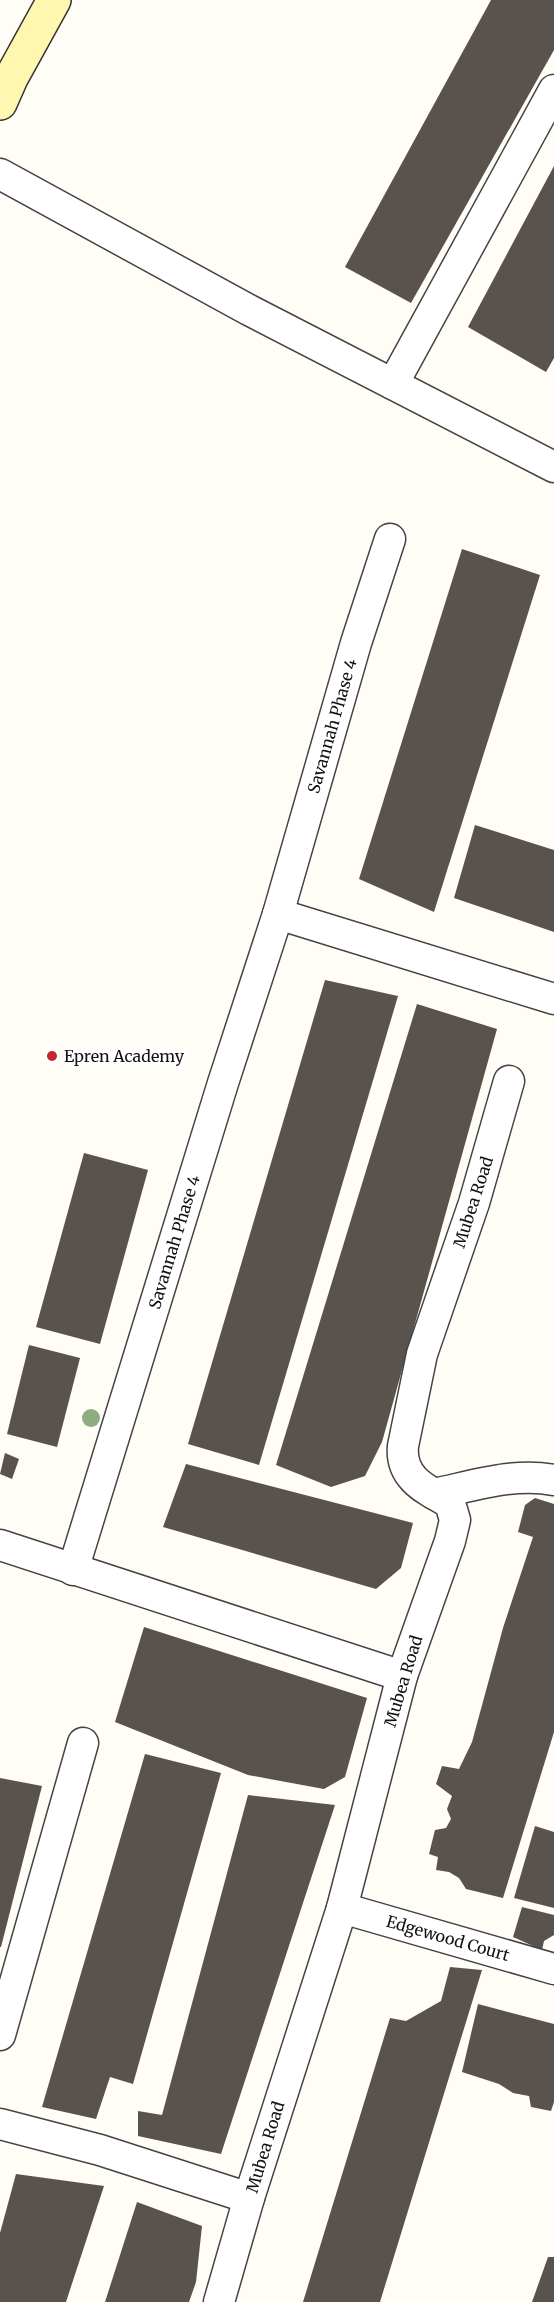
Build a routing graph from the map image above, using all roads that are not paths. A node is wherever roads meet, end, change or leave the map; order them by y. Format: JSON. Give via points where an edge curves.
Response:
{"nodes":[{"id":1,"x":54,"y":0,"type":"edge"},
{"id":2,"x":554,"y":90,"type":"edge"},
{"id":3,"x":0,"y":103,"type":"edge"},
{"id":4,"x":0,"y":174,"type":"edge"},
{"id":5,"x":393,"y":384,"type":"junction"},
{"id":6,"x":554,"y":467,"type":"edge"},
{"id":7,"x":390,"y":539,"type":"dead end"},
{"id":8,"x":278,"y":914,"type":"junction"},
{"id":9,"x":554,"y":999,"type":"edge"},
{"id":10,"x":509,"y":1081,"type":"dead end"},
{"id":11,"x":554,"y":1480,"type":"edge"},
{"id":12,"x":434,"y":1494,"type":"junction"},
{"id":13,"x":0,"y":1545,"type":"edge"},
{"id":14,"x":73,"y":1570,"type":"junction"},
{"id":15,"x":402,"y":1676,"type":"junction"},
{"id":16,"x":83,"y":1743,"type":"dead end"},
{"id":17,"x":342,"y":1908,"type":"junction"},
{"id":18,"x":554,"y":1969,"type":"edge"},
{"id":19,"x":0,"y":2034,"type":"edge"},
{"id":20,"x":0,"y":2125,"type":"edge"},
{"id":21,"x":249,"y":2198,"type":"junction"},
{"id":22,"x":219,"y":2302,"type":"edge"}],
"edges":[{"from":1,"to":3,"type":"main road"},
{"from":2,"to":5,"type":"street"},
{"from":4,"to":5,"type":"street"},
{"from":5,"to":6,"type":"street"},
{"from":7,"to":8,"type":"street","name":"Savannah Phase 4"},
{"from":8,"to":9,"type":"street"},
{"from":8,"to":14,"type":"street","name":"Savannah Phase 4"},
{"from":10,"to":12,"type":"street","name":"Mubea Road","via":[[477,1193],[422,1354],[403,1446],[402,1459],[411,1478]]},
{"from":11,"to":12,"type":"street","via":[[535,1476],[511,1478]]},
{"from":12,"to":15,"type":"street","name":"Mubea Road","via":[[450,1503],[455,1520]]},
{"from":13,"to":14,"type":"street"},
{"from":14,"to":15,"type":"street"},
{"from":15,"to":17,"type":"street","name":"Mubea Road"},
{"from":16,"to":19,"type":"street"},
{"from":17,"to":18,"type":"street","name":"Edgewood Court"},
{"from":17,"to":21,"type":"street","name":"Mubea Road"},
{"from":20,"to":21,"type":"street","via":[[100,2150]]},
{"from":21,"to":22,"type":"street","name":"Mubea Road"}]}
